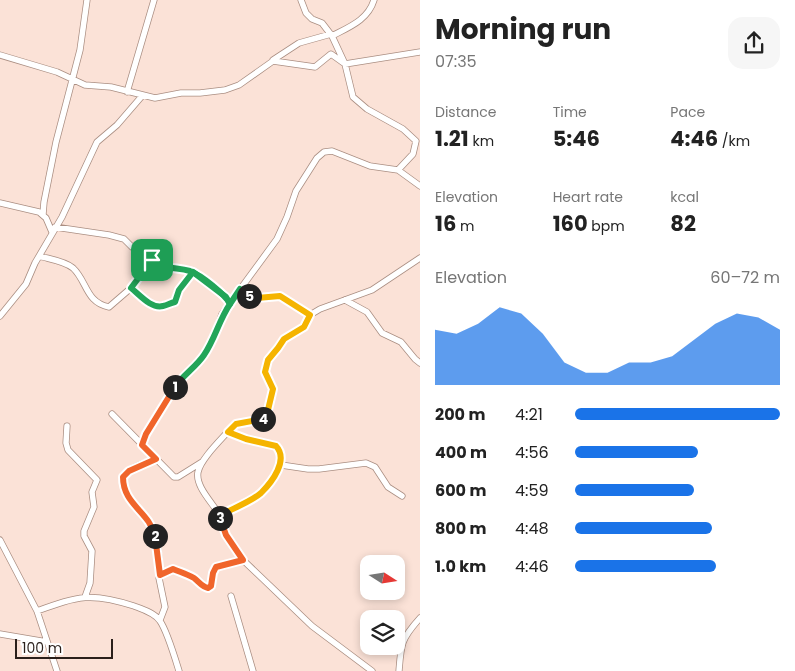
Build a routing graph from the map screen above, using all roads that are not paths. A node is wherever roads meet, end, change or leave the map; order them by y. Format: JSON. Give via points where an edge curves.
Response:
{"nodes":[{"id":1,"x":87,"y":0,"type":"edge"},
{"id":2,"x":154,"y":0,"type":"edge"},
{"id":3,"x":301,"y":0,"type":"edge"},
{"id":4,"x":374,"y":0,"type":"edge"},
{"id":5,"x":331,"y":35,"type":"junction"},
{"id":6,"x":420,"y":52,"type":"edge"},
{"id":7,"x":0,"y":56,"type":"edge"},
{"id":8,"x":271,"y":61,"type":"junction"},
{"id":9,"x":345,"y":64,"type":"junction"},
{"id":10,"x":71,"y":80,"type":"junction"},
{"id":11,"x":127,"y":92,"type":"junction"},
{"id":12,"x":142,"y":96,"type":"junction"},
{"id":13,"x":418,"y":140,"type":"edge"},
{"id":14,"x":398,"y":170,"type":"junction"},
{"id":15,"x":420,"y":186,"type":"edge"},
{"id":16,"x":0,"y":203,"type":"edge"},
{"id":17,"x":43,"y":214,"type":"junction"},
{"id":18,"x":54,"y":229,"type":"junction"},
{"id":19,"x":39,"y":256,"type":"junction"},
{"id":20,"x":420,"y":258,"type":"edge"},
{"id":21,"x":152,"y":260,"type":"junction"},
{"id":22,"x":193,"y":272,"type":"junction"},
{"id":23,"x":131,"y":288,"type":"junction"},
{"id":24,"x":240,"y":289,"type":"junction"},
{"id":25,"x":345,"y":300,"type":"junction"},
{"id":26,"x":230,"y":304,"type":"junction"},
{"id":27,"x":310,"y":315,"type":"junction"},
{"id":28,"x":0,"y":316,"type":"edge"},
{"id":29,"x":420,"y":363,"type":"edge"},
{"id":30,"x":112,"y":414,"type":"dead end"},
{"id":31,"x":67,"y":426,"type":"dead end"},
{"id":32,"x":228,"y":432,"type":"junction"},
{"id":33,"x":142,"y":445,"type":"junction"},
{"id":34,"x":156,"y":459,"type":"junction"},
{"id":35,"x":202,"y":462,"type":"junction"},
{"id":36,"x":281,"y":465,"type":"junction"},
{"id":37,"x":402,"y":496,"type":"dead end"},
{"id":38,"x":219,"y":516,"type":"junction"},
{"id":39,"x":0,"y":540,"type":"edge"},
{"id":40,"x":2,"y":551,"type":"edge"},
{"id":41,"x":243,"y":560,"type":"junction"},
{"id":42,"x":160,"y":575,"type":"junction"},
{"id":43,"x":231,"y":596,"type":"dead end"},
{"id":44,"x":84,"y":597,"type":"junction"},
{"id":45,"x":37,"y":611,"type":"junction"},
{"id":46,"x":420,"y":618,"type":"edge"},
{"id":47,"x":160,"y":620,"type":"junction"},
{"id":48,"x":0,"y":634,"type":"edge"},
{"id":49,"x":47,"y":642,"type":"junction"},
{"id":50,"x":57,"y":671,"type":"edge"},
{"id":51,"x":179,"y":671,"type":"edge"},
{"id":52,"x":252,"y":671,"type":"edge"},
{"id":53,"x":372,"y":671,"type":"edge"},
{"id":54,"x":399,"y":671,"type":"edge"}],
"edges":[{"from":1,"to":10,"type":"street","via":[[80,50]]},
{"from":2,"to":11,"type":"street"},
{"from":3,"to":5,"type":"street","via":[[306,13],[322,23]]},
{"from":4,"to":5,"type":"street","via":[[365,17]]},
{"from":5,"to":8,"type":"street","via":[[299,43]]},
{"from":5,"to":9,"type":"street"},
{"from":6,"to":9,"type":"street"},
{"from":7,"to":10,"type":"street","via":[[56,72]]},
{"from":8,"to":9,"type":"street","via":[[315,68],[331,54]]},
{"from":8,"to":12,"type":"street","via":[[239,85],[224,90],[160,98]]},
{"from":9,"to":13,"type":"street","via":[[354,97]]},
{"from":10,"to":11,"type":"street"},
{"from":10,"to":17,"type":"street"},
{"from":11,"to":12,"type":"street"},
{"from":12,"to":18,"type":"street","via":[[97,142]]},
{"from":13,"to":14,"type":"street","via":[[413,154]]},
{"from":14,"to":15,"type":"street"},
{"from":14,"to":24,"type":"street","via":[[375,168],[332,151],[324,152],[296,191],[277,238]]},
{"from":16,"to":17,"type":"street"},
{"from":17,"to":18,"type":"street"},
{"from":18,"to":19,"type":"street"},
{"from":18,"to":21,"type":"street","via":[[120,237]]},
{"from":19,"to":23,"type":"street","via":[[72,267],[89,295],[105,307],[112,306]]},
{"from":19,"to":28,"type":"street","via":[[26,284]]},
{"from":20,"to":25,"type":"street","via":[[372,290]]},
{"from":21,"to":22,"type":"street","via":[[167,268]]},
{"from":21,"to":23,"type":"street"},
{"from":22,"to":23,"type":"street","via":[[179,290],[175,302],[164,306],[155,306]]},
{"from":22,"to":26,"type":"street","via":[[226,297]]},
{"from":24,"to":26,"type":"street"},
{"from":24,"to":27,"type":"street","via":[[253,298],[280,296]]},
{"from":25,"to":27,"type":"street"},
{"from":25,"to":29,"type":"street","via":[[367,312],[382,333],[401,342]]},
{"from":26,"to":33,"type":"street","via":[[203,356],[180,380]]},
{"from":27,"to":32,"type":"street","via":[[304,327],[284,339],[268,360],[265,372],[273,389],[265,418],[236,424]]},
{"from":30,"to":33,"type":"street"},
{"from":31,"to":44,"type":"street","via":[[68,450],[97,480],[92,492],[94,507],[84,531],[92,551],[90,583]]},
{"from":32,"to":35,"type":"street"},
{"from":32,"to":36,"type":"street","via":[[276,446]]},
{"from":33,"to":34,"type":"street"},
{"from":34,"to":35,"type":"street","via":[[178,477]]},
{"from":34,"to":42,"type":"street","via":[[129,471],[123,480],[127,497],[155,533]]},
{"from":35,"to":38,"type":"street","via":[[198,478]]},
{"from":36,"to":37,"type":"street","via":[[319,469],[366,463],[375,467],[388,487]]},
{"from":36,"to":38,"type":"street","via":[[260,494]]},
{"from":38,"to":41,"type":"street","via":[[226,535]]},
{"from":39,"to":40,"type":"street"},
{"from":40,"to":45,"type":"street"},
{"from":41,"to":42,"type":"street","via":[[216,567],[208,588],[173,569]]},
{"from":41,"to":53,"type":"street","via":[[312,626]]},
{"from":42,"to":47,"type":"street","via":[[165,608]]},
{"from":43,"to":52,"type":"street"},
{"from":44,"to":45,"type":"street"},
{"from":44,"to":47,"type":"street","via":[[118,601]]},
{"from":45,"to":49,"type":"street"},
{"from":46,"to":54,"type":"street","via":[[406,633]]},
{"from":47,"to":51,"type":"street"},
{"from":48,"to":49,"type":"street"},
{"from":49,"to":50,"type":"street"}]}
